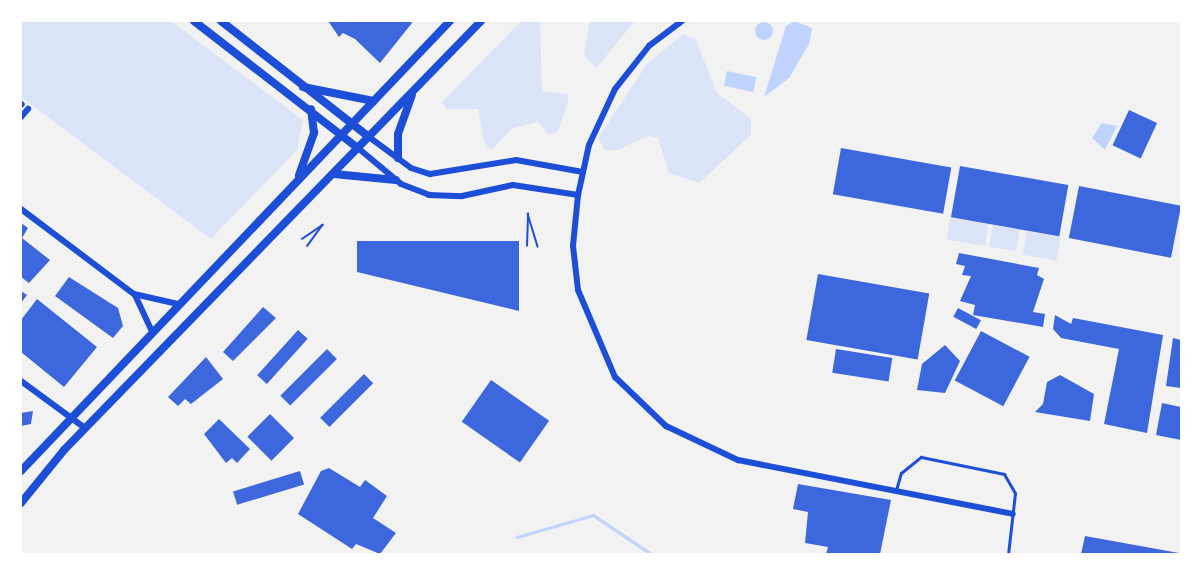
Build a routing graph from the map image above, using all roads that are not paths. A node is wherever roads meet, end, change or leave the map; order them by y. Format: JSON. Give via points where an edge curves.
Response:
{"nodes":[{"id":1,"x":194,"y":21,"type":"edge"},
{"id":2,"x":222,"y":21,"type":"edge"},
{"id":3,"x":450,"y":21,"type":"edge"},
{"id":4,"x":482,"y":21,"type":"edge"},
{"id":5,"x":682,"y":21,"type":"edge"},
{"id":6,"x":303,"y":87,"type":"junction"},
{"id":7,"x":413,"y":92,"type":"junction"},
{"id":8,"x":374,"y":101,"type":"junction"},
{"id":9,"x":311,"y":109,"type":"junction"},
{"id":10,"x":28,"y":110,"type":"dead end"},
{"id":11,"x":21,"y":117,"type":"edge"},
{"id":12,"x":351,"y":125,"type":"junction"},
{"id":13,"x":341,"y":134,"type":"junction"},
{"id":14,"x":369,"y":137,"type":"junction"},
{"id":15,"x":358,"y":148,"type":"junction"},
{"id":16,"x":398,"y":158,"type":"junction"},
{"id":17,"x":583,"y":172,"type":"junction"},
{"id":18,"x":334,"y":174,"type":"junction"},
{"id":19,"x":298,"y":178,"type":"junction"},
{"id":20,"x":396,"y":180,"type":"junction"},
{"id":21,"x":578,"y":195,"type":"junction"},
{"id":22,"x":21,"y":209,"type":"edge"},
{"id":23,"x":134,"y":294,"type":"junction"},
{"id":24,"x":178,"y":304,"type":"junction"},
{"id":25,"x":152,"y":331,"type":"junction"},
{"id":26,"x":21,"y":381,"type":"edge"},
{"id":27,"x":70,"y":417,"type":"junction"},
{"id":28,"x":85,"y":428,"type":"junction"},
{"id":29,"x":21,"y":471,"type":"edge"},
{"id":30,"x":896,"y":490,"type":"junction"},
{"id":31,"x":21,"y":502,"type":"edge"},
{"id":32,"x":1013,"y":514,"type":"junction"},
{"id":33,"x":1008,"y":554,"type":"edge"}],
"edges":[{"from":1,"to":9,"type":"street"},
{"from":2,"to":6,"type":"street"},
{"from":3,"to":8,"type":"main road"},
{"from":4,"to":7,"type":"main road"},
{"from":5,"to":17,"type":"street","via":[[649,46],[615,89]]},
{"from":6,"to":8,"type":"main road"},
{"from":6,"to":12,"type":"street"},
{"from":7,"to":14,"type":"main road"},
{"from":7,"to":16,"type":"main road","via":[[398,135]]},
{"from":8,"to":12,"type":"main road"},
{"from":9,"to":13,"type":"street"},
{"from":9,"to":19,"type":"main road","via":[[314,133]]},
{"from":10,"to":11,"type":"street"},
{"from":12,"to":13,"type":"main road"},
{"from":12,"to":14,"type":"street"},
{"from":13,"to":15,"type":"street"},
{"from":13,"to":19,"type":"main road"},
{"from":14,"to":15,"type":"main road"},
{"from":14,"to":16,"type":"street"},
{"from":15,"to":18,"type":"main road"},
{"from":15,"to":20,"type":"street"},
{"from":16,"to":17,"type":"street","via":[[438,175],[516,160]]},
{"from":17,"to":21,"type":"street"},
{"from":18,"to":20,"type":"main road"},
{"from":18,"to":28,"type":"main road"},
{"from":19,"to":24,"type":"main road"},
{"from":20,"to":21,"type":"street","via":[[441,197],[513,185]]},
{"from":21,"to":30,"type":"street","via":[[574,259],[583,308],[603,354],[636,402],[682,435],[738,460]]},
{"from":22,"to":23,"type":"street"},
{"from":23,"to":24,"type":"street"},
{"from":23,"to":25,"type":"street"},
{"from":24,"to":25,"type":"main road"},
{"from":25,"to":27,"type":"main road"},
{"from":26,"to":27,"type":"street"},
{"from":27,"to":28,"type":"street"},
{"from":27,"to":29,"type":"main road"},
{"from":28,"to":31,"type":"main road"},
{"from":30,"to":32,"type":"street"},
{"from":30,"to":32,"type":"lane","via":[[906,467],[927,456],[1009,477],[1015,493]]},
{"from":32,"to":33,"type":"lane"}]}
